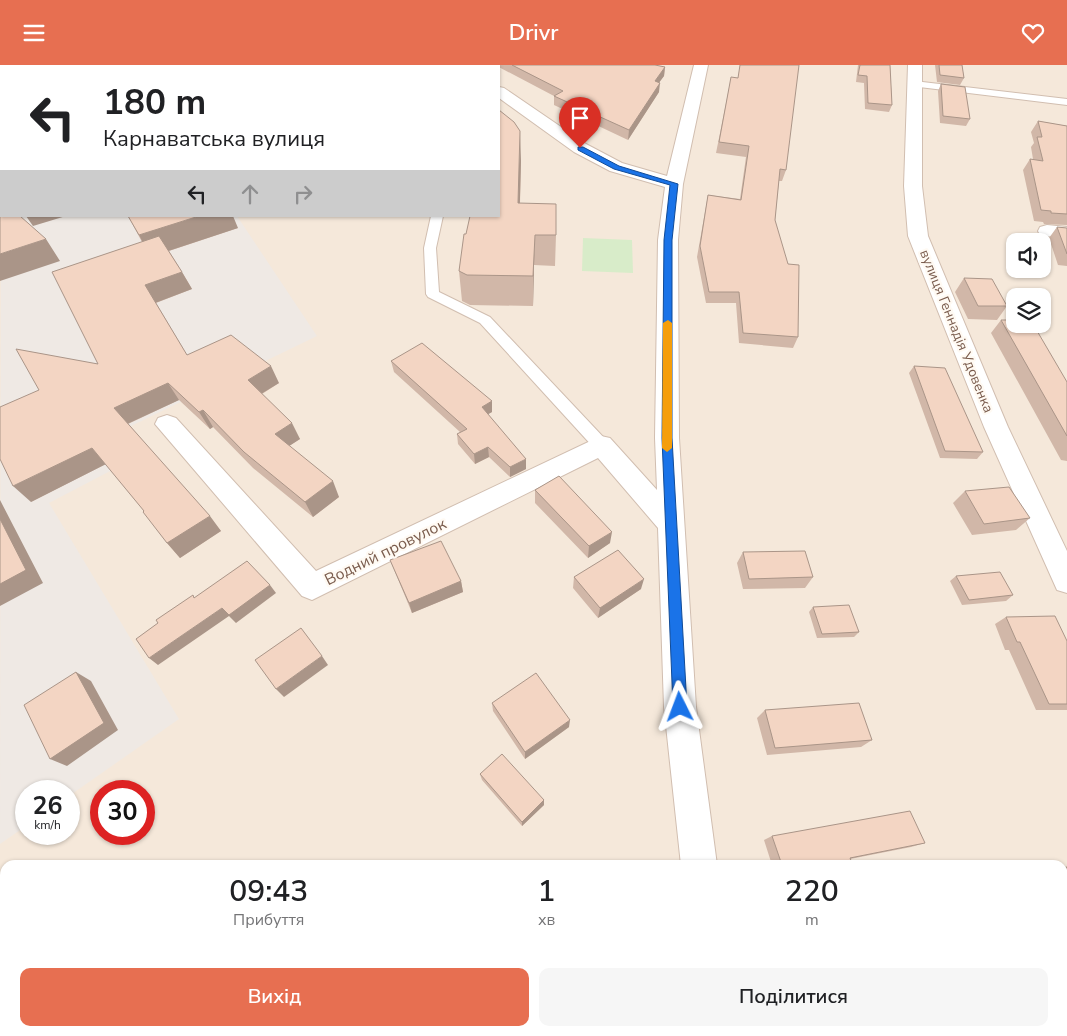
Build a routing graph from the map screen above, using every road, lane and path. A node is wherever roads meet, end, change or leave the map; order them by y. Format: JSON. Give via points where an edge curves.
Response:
{"nodes":[{"id":1,"x":702,"y":65,"type":"edge"},
{"id":2,"x":914,"y":75,"type":"edge"},
{"id":3,"x":500,"y":92,"type":"edge"},
{"id":4,"x":1067,"y":102,"type":"edge"},
{"id":5,"x":674,"y":184,"type":"junction"},
{"id":6,"x":437,"y":217,"type":"edge"},
{"id":7,"x":1047,"y":231,"type":"dead end"},
{"id":8,"x":1067,"y":233,"type":"edge"},
{"id":9,"x":167,"y":424,"type":"dead end"},
{"id":10,"x":601,"y":445,"type":"junction"},
{"id":11,"x":670,"y":523,"type":"junction"},
{"id":12,"x":1067,"y":581,"type":"edge"},
{"id":13,"x":698,"y":860,"type":"edge"}],
"edges":[{"from":1,"to":5,"type":"street"},
{"from":2,"to":4,"type":"lane"},
{"from":2,"to":12,"type":"street","name":"вулиця Геннадія Удовенка","via":[[913,186],[918,236],[996,427]]},
{"from":3,"to":5,"type":"street","via":[[580,148],[616,167]]},
{"from":5,"to":11,"type":"street","via":[[668,240]]},
{"from":6,"to":10,"type":"lane","via":[[430,248],[433,294],[485,320]]},
{"from":7,"to":8,"type":"street"},
{"from":9,"to":10,"type":"street","name":"Водний провулок","via":[[312,587]]},
{"from":10,"to":11,"type":"street"},
{"from":11,"to":13,"type":"street","via":[[680,707]]}]}
